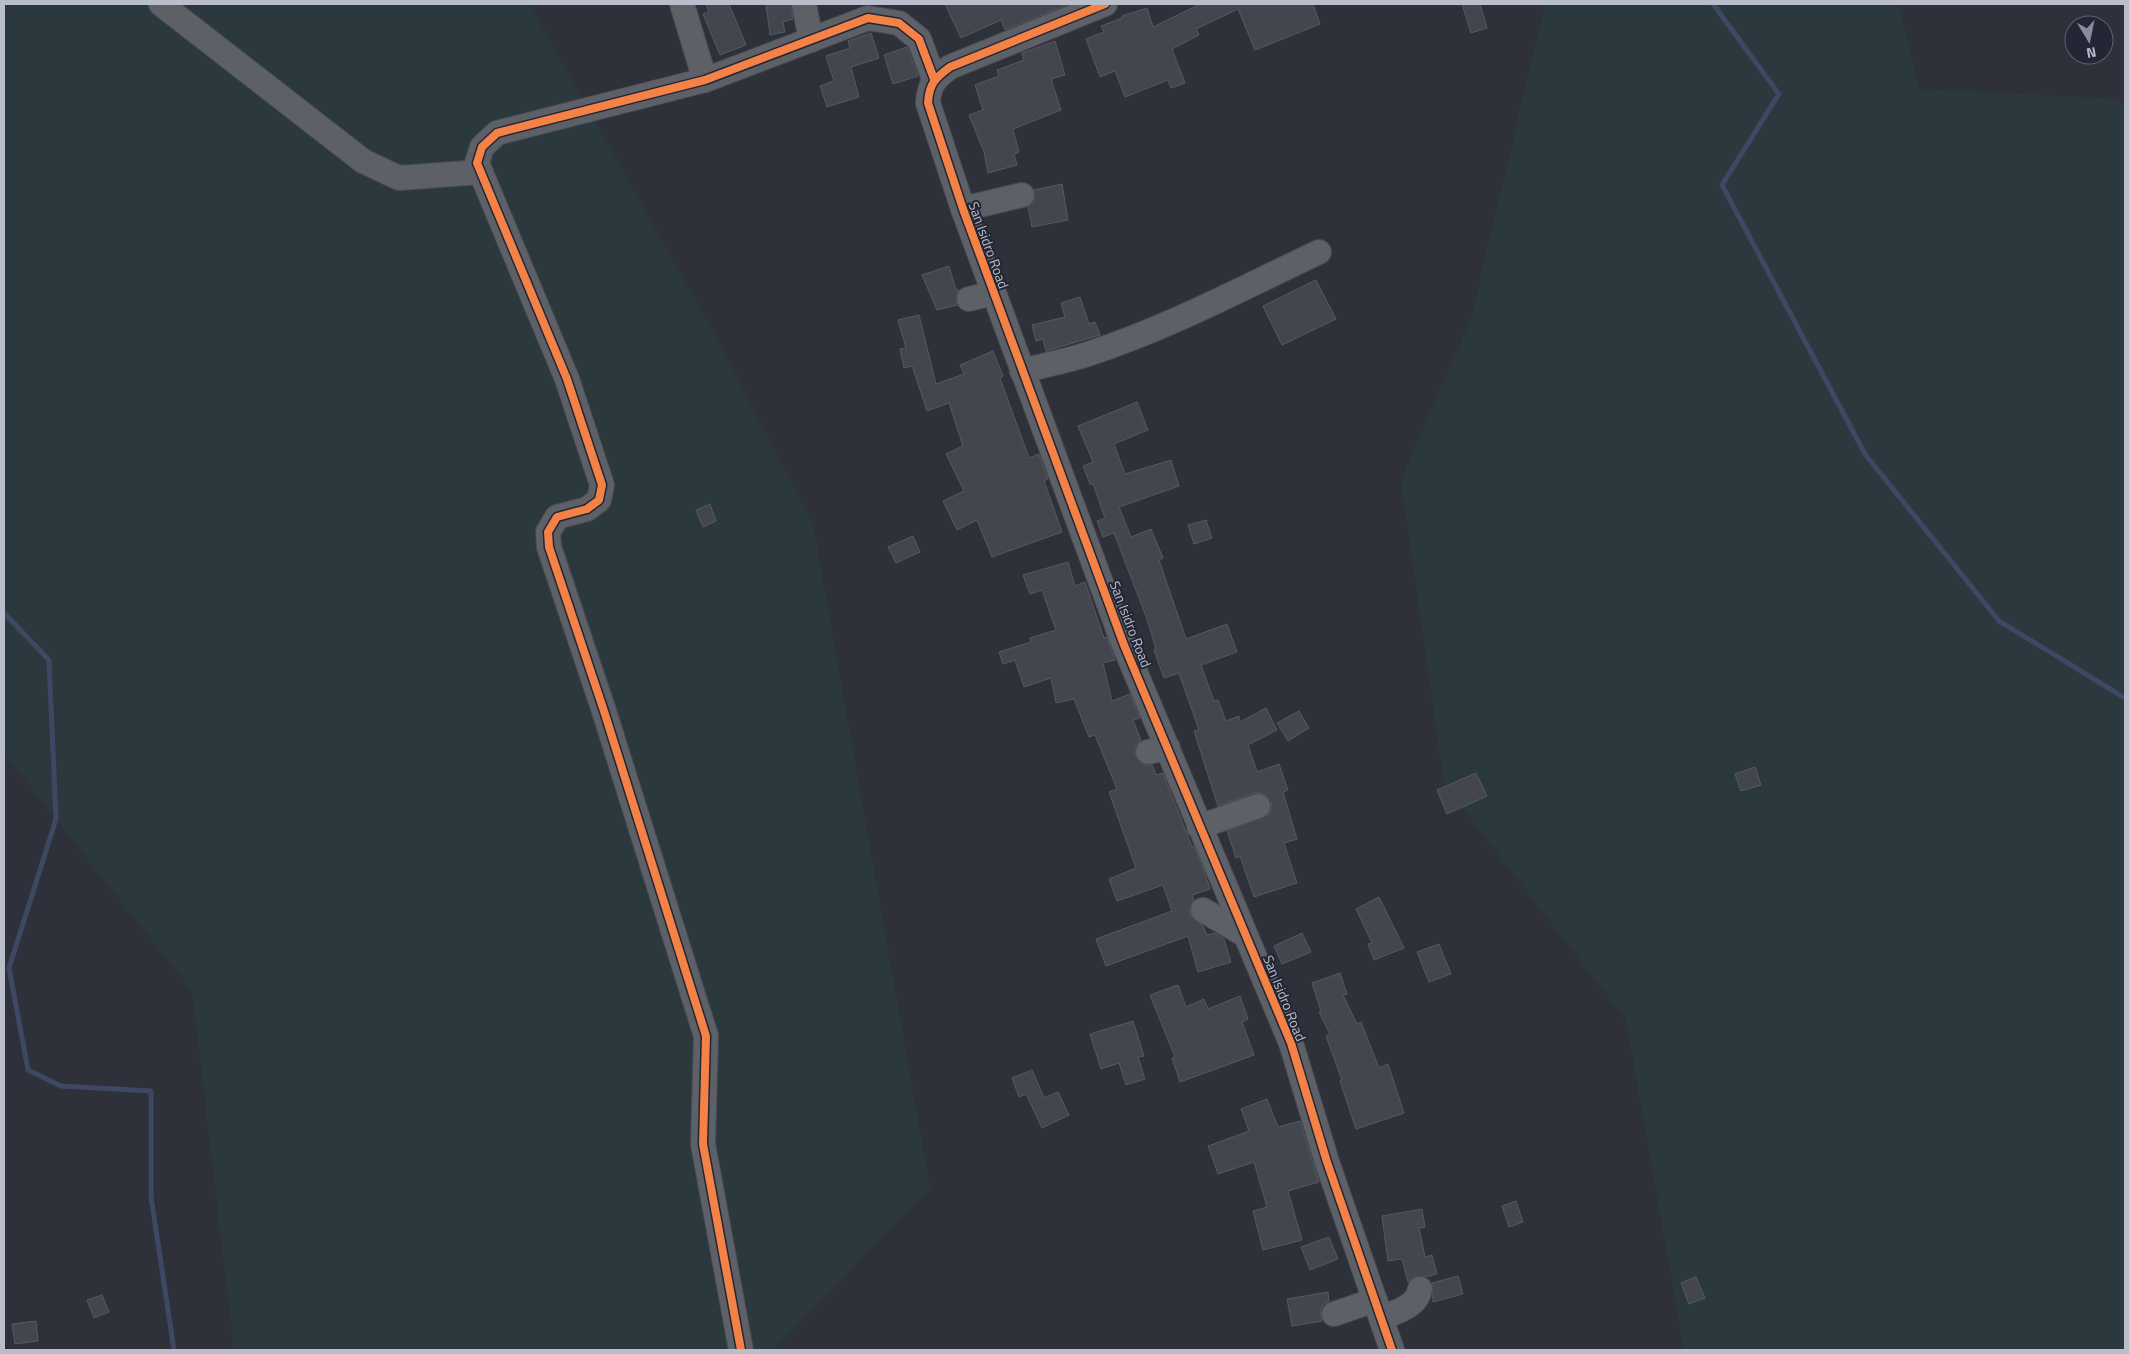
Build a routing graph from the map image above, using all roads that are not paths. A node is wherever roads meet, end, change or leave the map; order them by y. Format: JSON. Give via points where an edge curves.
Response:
{"nodes":[{"id":1,"x":161,"y":4,"type":"edge"},
{"id":2,"x":682,"y":4,"type":"edge"},
{"id":3,"x":804,"y":4,"type":"edge"},
{"id":4,"x":1104,"y":4,"type":"edge"},
{"id":5,"x":811,"y":40,"type":"junction"},
{"id":6,"x":934,"y":79,"type":"junction"},
{"id":7,"x":705,"y":80,"type":"junction"},
{"id":8,"x":481,"y":172,"type":"junction"},
{"id":9,"x":1022,"y":195,"type":"dead end"},
{"id":10,"x":963,"y":209,"type":"junction"},
{"id":11,"x":1319,"y":252,"type":"dead end"},
{"id":12,"x":993,"y":293,"type":"junction"},
{"id":13,"x":969,"y":299,"type":"dead end"},
{"id":14,"x":1022,"y":371,"type":"junction"},
{"id":15,"x":1258,"y":806,"type":"dead end"},
{"id":16,"x":1199,"y":827,"type":"junction"},
{"id":17,"x":1203,"y":910,"type":"dead end"},
{"id":18,"x":1245,"y":935,"type":"junction"},
{"id":19,"x":1420,"y":1289,"type":"dead end"},
{"id":20,"x":1379,"y":1309,"type":"junction"},
{"id":21,"x":1334,"y":1314,"type":"dead end"},
{"id":22,"x":741,"y":1350,"type":"edge"},
{"id":23,"x":1392,"y":1350,"type":"edge"}],
"edges":[{"from":1,"to":8,"type":"street","via":[[363,160],[399,178]]},
{"from":2,"to":7,"type":"street"},
{"from":3,"to":5,"type":"street"},
{"from":4,"to":6,"type":"street","via":[[950,67]]},
{"from":5,"to":6,"type":"street","via":[[868,18],[899,23],[919,39]]},
{"from":5,"to":7,"type":"street"},
{"from":6,"to":10,"type":"street","name":"San Isidro Road","via":[[929,88],[928,102]]},
{"from":7,"to":8,"type":"street","via":[[497,133],[482,146],[477,163]]},
{"from":8,"to":22,"type":"street","via":[[567,379],[602,485],[599,500],[587,509],[557,517],[548,532],[549,547],[706,1036],[703,1144]]},
{"from":9,"to":10,"type":"street"},
{"from":10,"to":12,"type":"street","name":"San Isidro Road"},
{"from":11,"to":14,"type":"street","via":[[1114,345]]},
{"from":12,"to":13,"type":"street"},
{"from":12,"to":14,"type":"street","name":"San Isidro Road"},
{"from":14,"to":16,"type":"street","name":"San Isidro Road","via":[[1124,645],[1158,750]]},
{"from":15,"to":16,"type":"street"},
{"from":16,"to":18,"type":"street","name":"San Isidro Road"},
{"from":17,"to":18,"type":"street"},
{"from":18,"to":20,"type":"street","name":"San Isidro Road","via":[[1291,1043],[1327,1162]]},
{"from":19,"to":20,"type":"street","via":[[1412,1304]]},
{"from":20,"to":21,"type":"street"},
{"from":20,"to":23,"type":"street","name":"San Isidro Road"}]}
